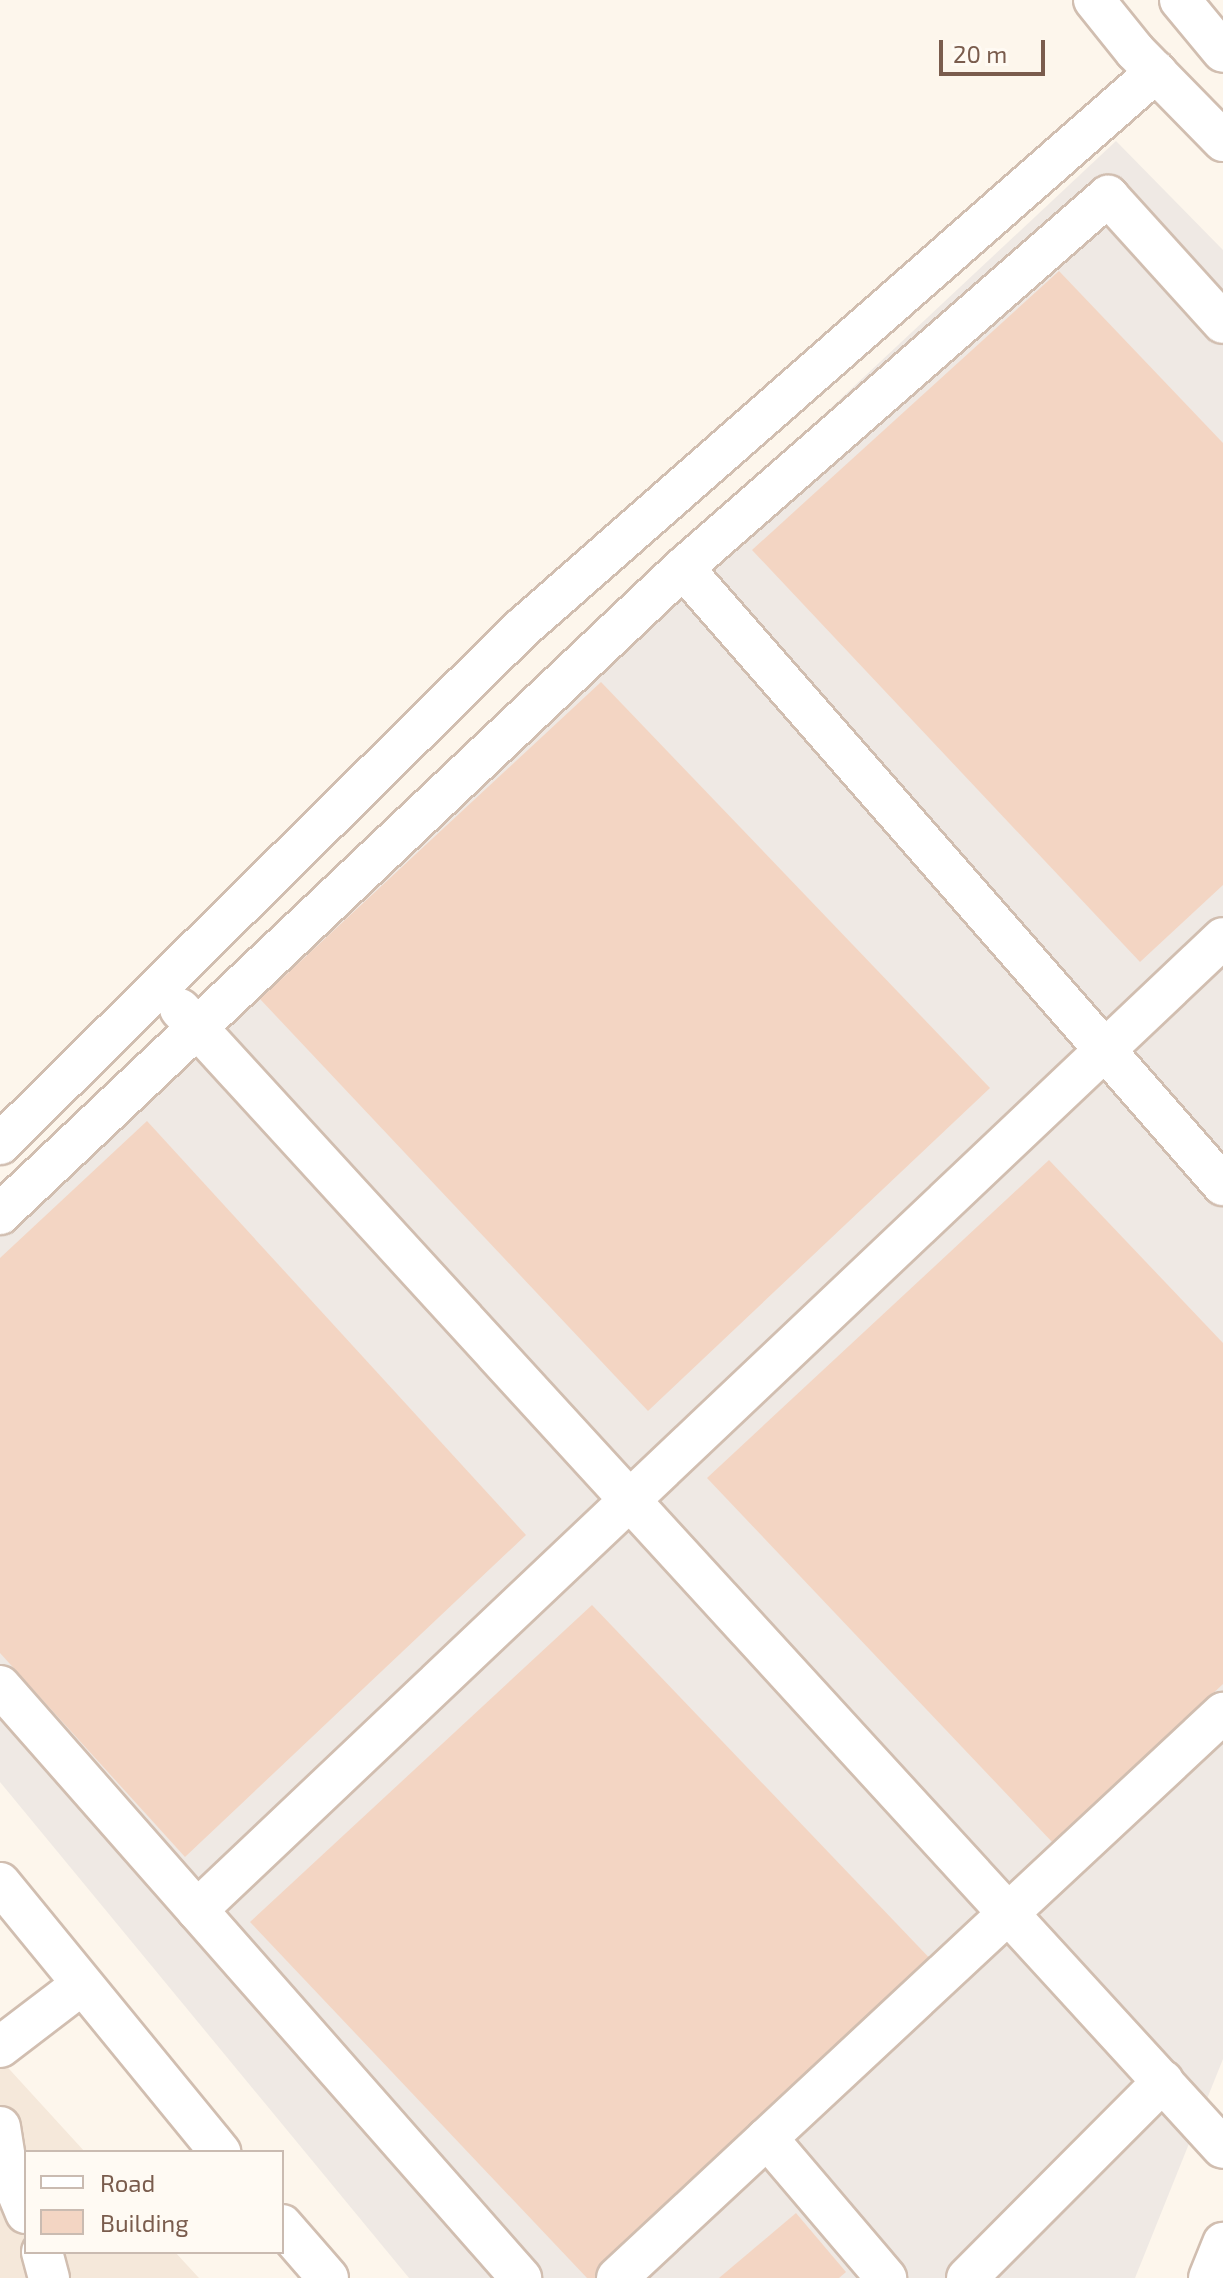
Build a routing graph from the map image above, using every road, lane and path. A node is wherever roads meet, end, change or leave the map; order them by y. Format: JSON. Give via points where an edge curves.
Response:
{"nodes":[{"id":1,"x":1094,"y":0,"type":"edge"},
{"id":2,"x":1180,"y":0,"type":"edge"},
{"id":3,"x":1223,"y":52,"type":"edge"},
{"id":4,"x":1156,"y":72,"type":"junction"},
{"id":5,"x":1223,"y":141,"type":"edge"},
{"id":6,"x":1223,"y":323,"type":"edge"},
{"id":7,"x":683,"y":568,"type":"junction"},
{"id":8,"x":1223,"y":938,"type":"edge"},
{"id":9,"x":159,"y":987,"type":"junction"},
{"id":10,"x":197,"y":1028,"type":"junction"},
{"id":11,"x":1104,"y":1050,"type":"junction"},
{"id":12,"x":0,"y":1144,"type":"edge"},
{"id":13,"x":1223,"y":1185,"type":"edge"},
{"id":14,"x":0,"y":1214,"type":"edge"},
{"id":15,"x":630,"y":1500,"type":"junction"},
{"id":16,"x":0,"y":1686,"type":"edge"},
{"id":17,"x":1223,"y":1713,"type":"edge"},
{"id":18,"x":0,"y":1883,"type":"edge"},
{"id":19,"x":197,"y":1910,"type":"junction"},
{"id":20,"x":1009,"y":1913,"type":"junction"},
{"id":21,"x":81,"y":1985,"type":"junction"},
{"id":22,"x":0,"y":2047,"type":"edge"},
{"id":23,"x":1163,"y":2081,"type":"junction"},
{"id":24,"x":0,"y":2127,"type":"edge"},
{"id":25,"x":767,"y":2138,"type":"junction"},
{"id":26,"x":1223,"y":2148,"type":"edge"},
{"id":27,"x":218,"y":2150,"type":"edge"},
{"id":28,"x":24,"y":2208,"type":"edge"},
{"id":29,"x":284,"y":2227,"type":"edge"},
{"id":30,"x":1223,"y":2243,"type":"edge"},
{"id":31,"x":43,"y":2254,"type":"edge"},
{"id":32,"x":49,"y":2278,"type":"edge"},
{"id":33,"x":328,"y":2278,"type":"edge"},
{"id":34,"x":521,"y":2278,"type":"edge"},
{"id":35,"x":617,"y":2278,"type":"edge"},
{"id":36,"x":886,"y":2278,"type":"edge"},
{"id":37,"x":967,"y":2278,"type":"edge"},
{"id":38,"x":1209,"y":2278,"type":"edge"}],
"edges":[{"from":1,"to":4,"type":"street"},
{"from":2,"to":3,"type":"street"},
{"from":4,"to":5,"type":"street"},
{"from":4,"to":9,"type":"street","via":[[521,629]]},
{"from":6,"to":7,"type":"street","via":[[1108,196]]},
{"from":7,"to":10,"type":"street"},
{"from":7,"to":11,"type":"street"},
{"from":8,"to":11,"type":"street"},
{"from":9,"to":10,"type":"street"},
{"from":9,"to":12,"type":"street"},
{"from":10,"to":14,"type":"street"},
{"from":10,"to":15,"type":"street"},
{"from":11,"to":13,"type":"street"},
{"from":11,"to":15,"type":"street"},
{"from":15,"to":19,"type":"street"},
{"from":15,"to":20,"type":"street"},
{"from":16,"to":19,"type":"street"},
{"from":17,"to":20,"type":"street"},
{"from":18,"to":21,"type":"street"},
{"from":19,"to":34,"type":"street"},
{"from":20,"to":23,"type":"street"},
{"from":20,"to":25,"type":"street"},
{"from":21,"to":22,"type":"street"},
{"from":21,"to":27,"type":"street"},
{"from":23,"to":26,"type":"street"},
{"from":23,"to":37,"type":"street"},
{"from":24,"to":28,"type":"street","via":[[6,2165]]},
{"from":25,"to":35,"type":"street"},
{"from":25,"to":36,"type":"street"},
{"from":29,"to":33,"type":"street"},
{"from":30,"to":38,"type":"street"},
{"from":31,"to":32,"type":"street"}]}
